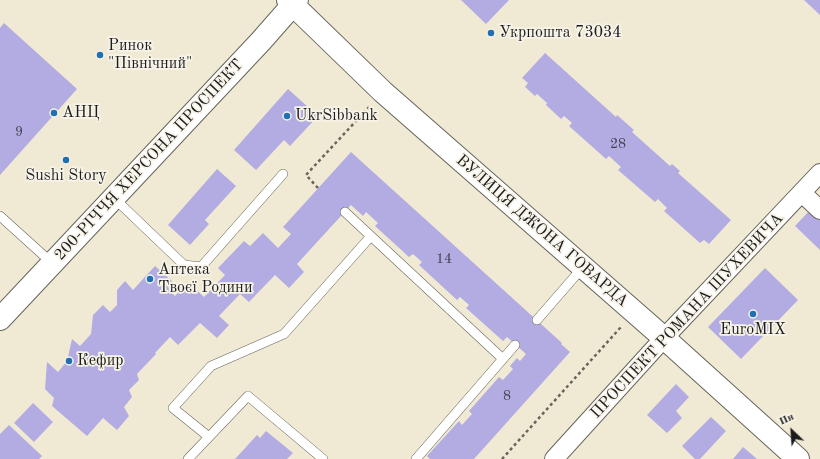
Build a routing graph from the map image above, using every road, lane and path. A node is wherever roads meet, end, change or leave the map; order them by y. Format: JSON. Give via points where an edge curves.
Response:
{"nodes":[{"id":1,"x":293,"y":2,"type":"edge"},
{"id":2,"x":383,"y":92,"type":"junction"},
{"id":3,"x":820,"y":172,"type":"edge"},
{"id":4,"x":283,"y":174,"type":"dead end"},
{"id":5,"x":318,"y":188,"type":"dead end"},
{"id":6,"x":802,"y":193,"type":"junction"},
{"id":7,"x":114,"y":198,"type":"junction"},
{"id":8,"x":820,"y":210,"type":"edge"},
{"id":9,"x":345,"y":212,"type":"dead end"},
{"id":10,"x":0,"y":216,"type":"edge"},
{"id":11,"x":371,"y":236,"type":"junction"},
{"id":12,"x":52,"y":263,"type":"junction"},
{"id":13,"x":583,"y":267,"type":"junction"},
{"id":14,"x":634,"y":312,"type":"junction"},
{"id":15,"x":0,"y":319,"type":"edge"},
{"id":16,"x":537,"y":320,"type":"dead end"},
{"id":17,"x":664,"y":338,"type":"junction"},
{"id":18,"x":515,"y":345,"type":"dead end"},
{"id":19,"x":503,"y":359,"type":"junction"},
{"id":20,"x":209,"y":438,"type":"junction"},
{"id":21,"x":188,"y":459,"type":"edge"},
{"id":22,"x":323,"y":459,"type":"edge"},
{"id":23,"x":416,"y":459,"type":"edge"},
{"id":24,"x":502,"y":459,"type":"edge"},
{"id":25,"x":554,"y":459,"type":"edge"},
{"id":26,"x":798,"y":459,"type":"edge"}],
"edges":[{"from":1,"to":2,"type":"street","name":"ВУЛИЦЯ ДЖОНА ГОВАРДА"},
{"from":1,"to":7,"type":"street","name":"200-РІЧЧЯ ХЕРСОНА ПРОСПЕКТ","via":[[261,41]]},
{"from":2,"to":5,"type":"path","via":[[306,175]]},
{"from":2,"to":13,"type":"street","name":"ВУЛИЦЯ ДЖОНА ГОВАРДА"},
{"from":3,"to":6,"type":"street","name":"ПРОСПЕКТ РОМАНА ШУХЕВИЧА"},
{"from":4,"to":7,"type":"lane","via":[[201,267],[184,265]]},
{"from":6,"to":8,"type":"street"},
{"from":6,"to":17,"type":"street","name":"ПРОСПЕКТ РОМАНА ШУХЕВИЧА"},
{"from":7,"to":12,"type":"street","name":"200-РІЧЧЯ ХЕРСОНА ПРОСПЕКТ"},
{"from":9,"to":11,"type":"lane"},
{"from":10,"to":12,"type":"lane"},
{"from":11,"to":19,"type":"lane"},
{"from":11,"to":20,"type":"lane","via":[[284,334],[211,366],[173,408]]},
{"from":12,"to":15,"type":"street","name":"200-РІЧЧЯ ХЕРСОНА ПРОСПЕКТ"},
{"from":13,"to":14,"type":"street","name":"ВУЛИЦЯ ДЖОНА ГОВАРДА"},
{"from":13,"to":16,"type":"lane"},
{"from":14,"to":17,"type":"street","name":"ВУЛИЦЯ ДЖОНА ГОВАРДА"},
{"from":14,"to":24,"type":"path"},
{"from":17,"to":25,"type":"street","name":"ПРОСПЕКТ РОМАНА ШУХЕВИЧА"},
{"from":17,"to":26,"type":"street","name":"ВУЛИЦЯ ДЖОНА ГОВАРДА"},
{"from":18,"to":19,"type":"lane"},
{"from":19,"to":23,"type":"lane"},
{"from":20,"to":21,"type":"lane"},
{"from":20,"to":22,"type":"lane","via":[[248,396]]}]}
